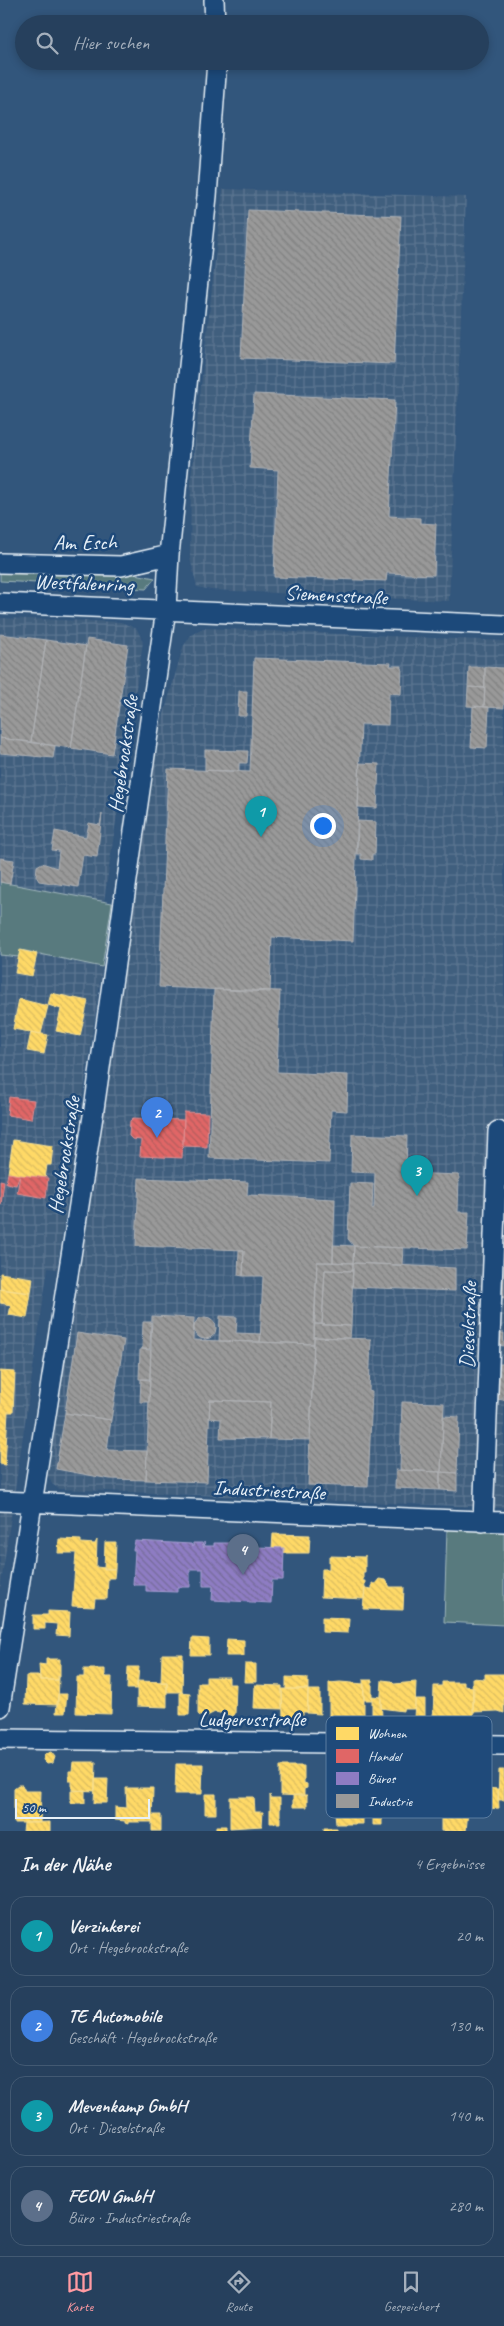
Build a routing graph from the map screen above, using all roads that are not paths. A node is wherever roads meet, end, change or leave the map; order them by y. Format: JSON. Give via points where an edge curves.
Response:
{"nodes":[{"id":1,"x":214,"y":0,"type":"edge"},
{"id":2,"x":215,"y":15,"type":"edge"},
{"id":3,"x":216,"y":70,"type":"edge"},
{"id":4,"x":169,"y":556,"type":"junction"},
{"id":5,"x":0,"y":563,"type":"edge"},
{"id":6,"x":0,"y":603,"type":"edge"},
{"id":7,"x":166,"y":609,"type":"junction"},
{"id":8,"x":504,"y":625,"type":"edge"},
{"id":9,"x":498,"y":1130,"type":"dead end"},
{"id":10,"x":0,"y":1501,"type":"edge"},
{"id":11,"x":33,"y":1502,"type":"junction"},
{"id":12,"x":483,"y":1522,"type":"junction"},
{"id":13,"x":504,"y":1522,"type":"edge"},
{"id":14,"x":0,"y":1706,"type":"edge"},
{"id":15,"x":0,"y":1739,"type":"edge"},
{"id":16,"x":326,"y":1742,"type":"edge"}],
"edges":[{"from":1,"to":2,"type":"street"},
{"from":3,"to":4,"type":"street","name":"Hegebrockstraße","via":[[207,196]]},
{"from":4,"to":5,"type":"street","name":"Am Esch","via":[[121,566]]},
{"from":4,"to":7,"type":"street","name":"Hegebrockstraße"},
{"from":6,"to":7,"type":"street","name":"Westfalenring"},
{"from":7,"to":8,"type":"street","name":"Siemensstraße"},
{"from":7,"to":11,"type":"street","name":"Hegebrockstraße"},
{"from":9,"to":12,"type":"street","name":"Dieselstraße"},
{"from":10,"to":11,"type":"street","name":"Industriestraße"},
{"from":11,"to":12,"type":"street","name":"Industriestraße"},
{"from":11,"to":14,"type":"street","name":"Hegebrockstraße"},
{"from":12,"to":13,"type":"street","name":"Industriestraße"},
{"from":15,"to":16,"type":"street","name":"Ludgerusstraße"}]}
